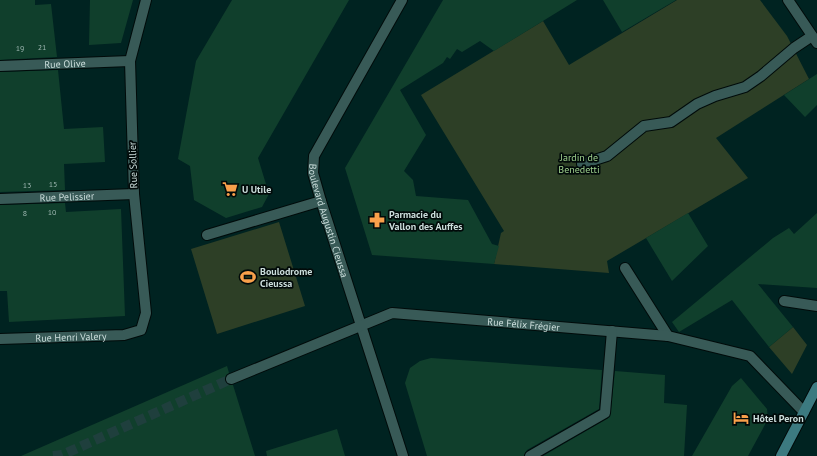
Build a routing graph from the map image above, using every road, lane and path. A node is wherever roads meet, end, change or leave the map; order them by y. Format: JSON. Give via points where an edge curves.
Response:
{"nodes":[{"id":1,"x":146,"y":0,"type":"edge"},
{"id":2,"x":402,"y":0,"type":"edge"},
{"id":3,"x":788,"y":0,"type":"edge"},
{"id":4,"x":815,"y":40,"type":"edge"},
{"id":5,"x":130,"y":61,"type":"junction"},
{"id":6,"x":0,"y":66,"type":"edge"},
{"id":7,"x":582,"y":164,"type":"dead end"},
{"id":8,"x":134,"y":194,"type":"junction"},
{"id":9,"x":0,"y":199,"type":"edge"},
{"id":10,"x":321,"y":201,"type":"junction"},
{"id":11,"x":207,"y":235,"type":"dead end"},
{"id":12,"x":625,"y":268,"type":"dead end"},
{"id":13,"x":784,"y":301,"type":"dead end"},
{"id":14,"x":817,"y":306,"type":"edge"},
{"id":15,"x":361,"y":326,"type":"junction"},
{"id":16,"x":141,"y":330,"type":"joint"},
{"id":17,"x":612,"y":331,"type":"junction"},
{"id":18,"x":668,"y":336,"type":"junction"},
{"id":19,"x":0,"y":339,"type":"edge"},
{"id":20,"x":231,"y":379,"type":"tunnel mouth"},
{"id":21,"x":817,"y":387,"type":"edge"},
{"id":22,"x":804,"y":412,"type":"junction"},
{"id":23,"x":403,"y":456,"type":"edge"},
{"id":24,"x":530,"y":456,"type":"edge"},
{"id":25,"x":781,"y":456,"type":"edge"}],
"edges":[{"from":1,"to":5,"type":"street","name":"Rue Sollier"},
{"from":2,"to":10,"type":"street","name":"Boulevard Augustin Cieussa","via":[[314,156],[313,173]]},
{"from":3,"to":4,"type":"street"},
{"from":4,"to":7,"type":"street","via":[[794,48],[745,87],[697,104],[671,122],[644,126],[607,156]]},
{"from":5,"to":6,"type":"street","name":"Rue Olive"},
{"from":5,"to":8,"type":"street","name":"Rue Sollier"},
{"from":8,"to":9,"type":"street","name":"Rue Pelissier"},
{"from":8,"to":16,"type":"street","name":"Rue Sollier","via":[[146,313]]},
{"from":10,"to":11,"type":"street"},
{"from":10,"to":15,"type":"street","name":"Boulevard Augustin Cieussa"},
{"from":12,"to":18,"type":"street"},
{"from":13,"to":14,"type":"street"},
{"from":15,"to":17,"type":"street","name":"Rue Félix Frégier","via":[[392,313]]},
{"from":15,"to":20,"type":"street","name":"Rue Félix Frégier"},
{"from":15,"to":23,"type":"street","name":"Boulevard Augustin Cieussa"},
{"from":16,"to":19,"type":"street","name":"Rue Henri Valery","via":[[124,335]]},
{"from":17,"to":18,"type":"street","name":"Rue Félix Frégier"},
{"from":17,"to":24,"type":"street","via":[[605,413]]},
{"from":18,"to":22,"type":"street","name":"Rue Félix Frégier","via":[[750,356]]},
{"from":21,"to":22,"type":"main road"},
{"from":22,"to":25,"type":"main road"}]}
